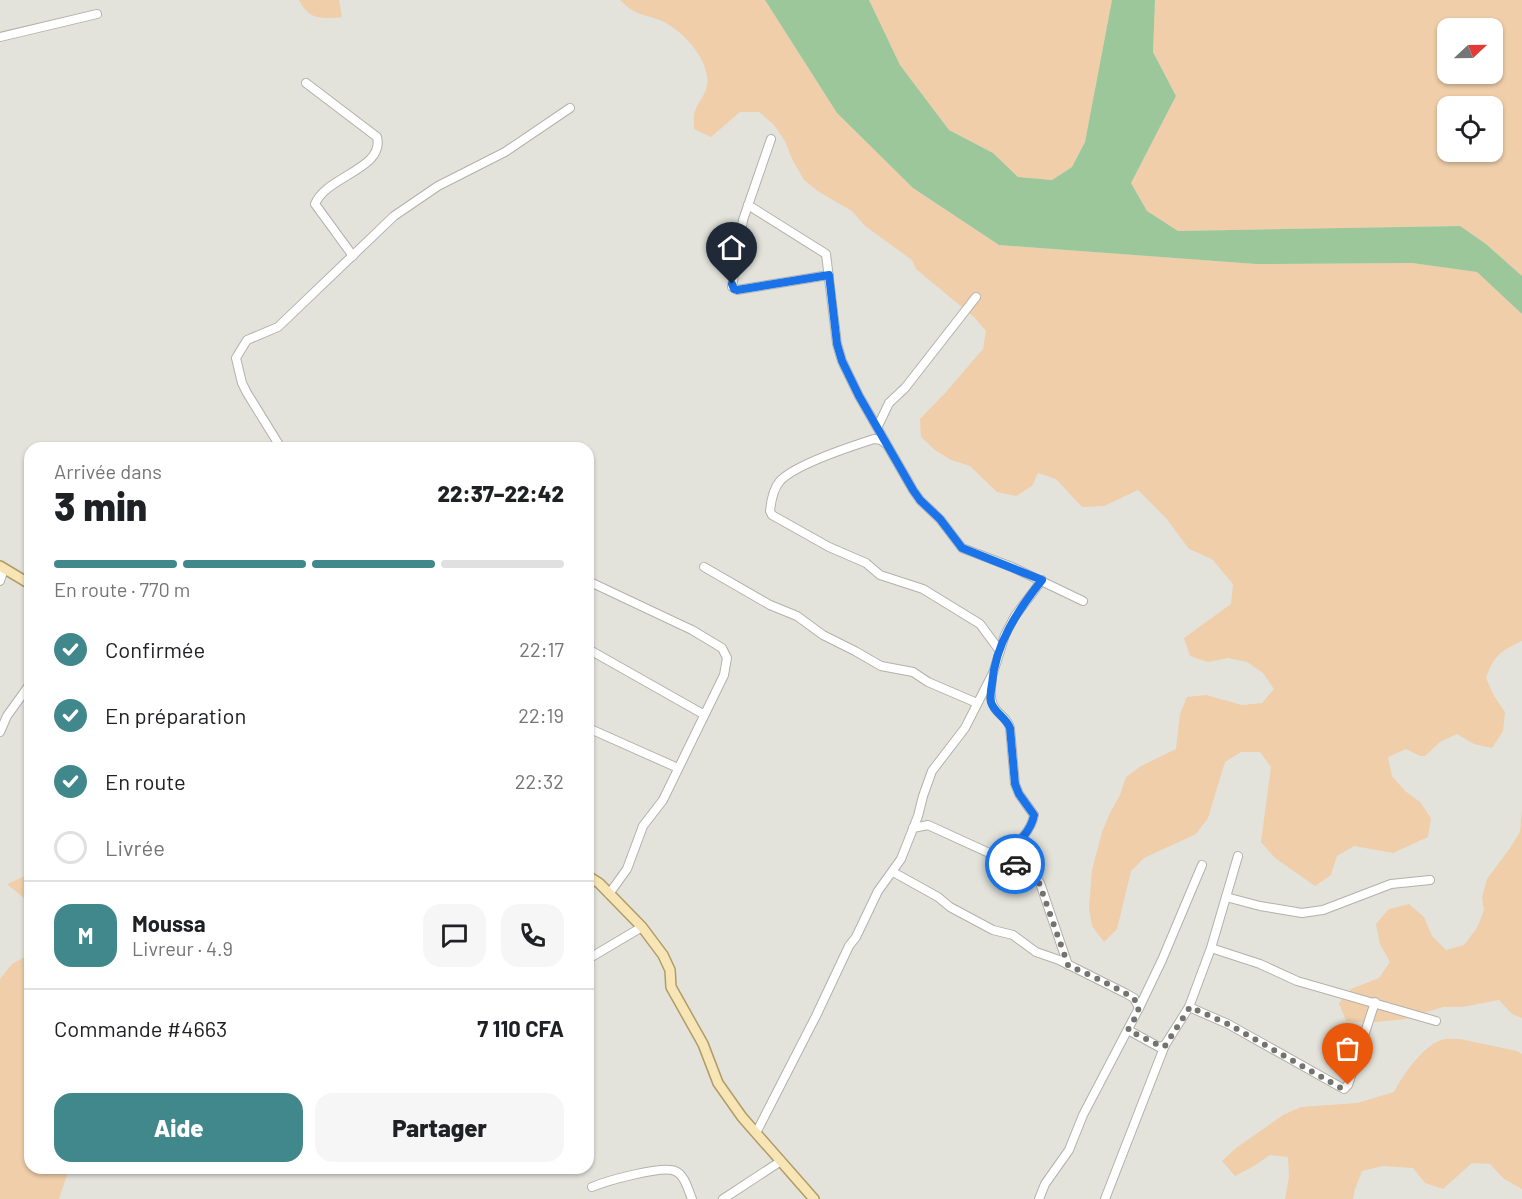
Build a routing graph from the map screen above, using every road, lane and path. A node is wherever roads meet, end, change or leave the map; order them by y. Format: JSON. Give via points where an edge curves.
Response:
{"nodes":[{"id":1,"x":97,"y":14,"type":"dead end"},
{"id":2,"x":0,"y":37,"type":"edge"},
{"id":3,"x":306,"y":83,"type":"dead end"},
{"id":4,"x":570,"y":108,"type":"dead end"},
{"id":5,"x":771,"y":139,"type":"dead end"},
{"id":6,"x":748,"y":205,"type":"junction"},
{"id":7,"x":353,"y":256,"type":"junction"},
{"id":8,"x":829,"y":275,"type":"junction"},
{"id":9,"x":976,"y":297,"type":"dead end"},
{"id":10,"x":878,"y":426,"type":"junction"},
{"id":11,"x":277,"y":442,"type":"edge"},
{"id":12,"x":887,"y":445,"type":"junction"},
{"id":13,"x":704,"y":567,"type":"dead end"},
{"id":14,"x":2,"y":568,"type":"edge"},
{"id":15,"x":1042,"y":580,"type":"junction"},
{"id":16,"x":0,"y":581,"type":"edge"},
{"id":17,"x":24,"y":581,"type":"edge"},
{"id":18,"x":594,"y":584,"type":"edge"},
{"id":19,"x":1083,"y":601,"type":"dead end"},
{"id":20,"x":1000,"y":651,"type":"junction"},
{"id":21,"x":594,"y":652,"type":"edge"},
{"id":22,"x":993,"y":673,"type":"junction"},
{"id":23,"x":24,"y":692,"type":"edge"},
{"id":24,"x":977,"y":703,"type":"junction"},
{"id":25,"x":703,"y":714,"type":"junction"},
{"id":26,"x":594,"y":731,"type":"edge"},
{"id":27,"x":0,"y":732,"type":"edge"},
{"id":28,"x":678,"y":768,"type":"junction"},
{"id":29,"x":913,"y":828,"type":"junction"},
{"id":30,"x":1238,"y":856,"type":"dead end"},
{"id":31,"x":1001,"y":858,"type":"junction"},
{"id":32,"x":1202,"y":865,"type":"dead end"},
{"id":33,"x":893,"y":872,"type":"junction"},
{"id":34,"x":1430,"y":880,"type":"dead end"},
{"id":35,"x":594,"y":881,"type":"edge"},
{"id":36,"x":609,"y":894,"type":"junction"},
{"id":37,"x":1226,"y":897,"type":"junction"},
{"id":38,"x":642,"y":927,"type":"junction"},
{"id":39,"x":1211,"y":948,"type":"junction"},
{"id":40,"x":594,"y":954,"type":"edge"},
{"id":41,"x":1068,"y":965,"type":"junction"},
{"id":42,"x":1375,"y":1002,"type":"junction"},
{"id":43,"x":1190,"y":1007,"type":"junction"},
{"id":44,"x":1139,"y":1008,"type":"junction"},
{"id":45,"x":1436,"y":1021,"type":"dead end"},
{"id":46,"x":1128,"y":1030,"type":"junction"},
{"id":47,"x":1165,"y":1046,"type":"junction"},
{"id":48,"x":756,"y":1132,"type":"junction"},
{"id":49,"x":781,"y":1161,"type":"junction"},
{"id":50,"x":592,"y":1187,"type":"dead end"},
{"id":51,"x":733,"y":1196,"type":"edge"},
{"id":52,"x":692,"y":1199,"type":"edge"},
{"id":53,"x":723,"y":1199,"type":"edge"},
{"id":54,"x":814,"y":1199,"type":"edge"},
{"id":55,"x":1039,"y":1199,"type":"edge"},
{"id":56,"x":1105,"y":1199,"type":"edge"}],
"edges":[{"from":1,"to":2,"type":"street"},
{"from":3,"to":7,"type":"street","via":[[377,137],[377,153],[322,192],[315,204]]},
{"from":4,"to":7,"type":"street","via":[[505,152],[438,186],[394,216]]},
{"from":5,"to":6,"type":"street"},
{"from":6,"to":8,"type":"street","via":[[826,254]]},
{"from":6,"to":8,"type":"street","via":[[734,289]]},
{"from":7,"to":11,"type":"street","via":[[278,327],[250,338],[238,354],[242,383]]},
{"from":8,"to":10,"type":"street","via":[[842,361]]},
{"from":9,"to":10,"type":"street","via":[[889,403]]},
{"from":10,"to":12,"type":"street"},
{"from":12,"to":15,"type":"street","via":[[920,500],[959,546]]},
{"from":12,"to":20,"type":"street","via":[[874,439],[786,476],[775,489],[771,515],[866,563],[880,575],[923,589],[980,624]]},
{"from":13,"to":24,"type":"street","via":[[881,666],[913,672]]},
{"from":14,"to":16,"type":"street"},
{"from":14,"to":17,"type":"main road"},
{"from":15,"to":19,"type":"street"},
{"from":15,"to":20,"type":"street","via":[[1015,616]]},
{"from":18,"to":25,"type":"street","via":[[692,630],[725,652],[724,675]]},
{"from":20,"to":22,"type":"street"},
{"from":21,"to":25,"type":"street"},
{"from":22,"to":24,"type":"street"},
{"from":22,"to":31,"type":"street","via":[[991,702],[1008,722],[1015,784],[1034,815],[1022,839]]},
{"from":23,"to":27,"type":"street"},
{"from":24,"to":29,"type":"street","via":[[932,771]]},
{"from":25,"to":28,"type":"street"},
{"from":26,"to":28,"type":"street"},
{"from":28,"to":36,"type":"street","via":[[663,800],[644,826],[627,869]]},
{"from":29,"to":31,"type":"street","via":[[928,825]]},
{"from":29,"to":33,"type":"street"},
{"from":30,"to":37,"type":"street"},
{"from":31,"to":41,"type":"street","via":[[1037,877]]},
{"from":32,"to":44,"type":"street"},
{"from":33,"to":41,"type":"street","via":[[984,925],[1013,935],[1036,952]]},
{"from":33,"to":48,"type":"street","via":[[878,891],[849,946]]},
{"from":34,"to":37,"type":"street","via":[[1391,884],[1323,910],[1302,913]]},
{"from":35,"to":36,"type":"main road"},
{"from":36,"to":38,"type":"main road"},
{"from":37,"to":39,"type":"street"},
{"from":38,"to":40,"type":"street"},
{"from":38,"to":48,"type":"main road","via":[[668,965],[673,993],[703,1044],[718,1083]]},
{"from":39,"to":42,"type":"street","via":[[1297,981]]},
{"from":39,"to":43,"type":"street"},
{"from":41,"to":44,"type":"street","via":[[1134,998]]},
{"from":42,"to":43,"type":"street","via":[[1344,1089]]},
{"from":42,"to":45,"type":"street"},
{"from":43,"to":47,"type":"street"},
{"from":44,"to":46,"type":"street"},
{"from":46,"to":47,"type":"street"},
{"from":46,"to":55,"type":"street","via":[[1069,1150]]},
{"from":47,"to":56,"type":"street"},
{"from":48,"to":49,"type":"main road"},
{"from":49,"to":51,"type":"street"},
{"from":49,"to":54,"type":"main road"},
{"from":50,"to":52,"type":"street","via":[[616,1178],[670,1170],[681,1175]]},
{"from":51,"to":53,"type":"street"}]}
